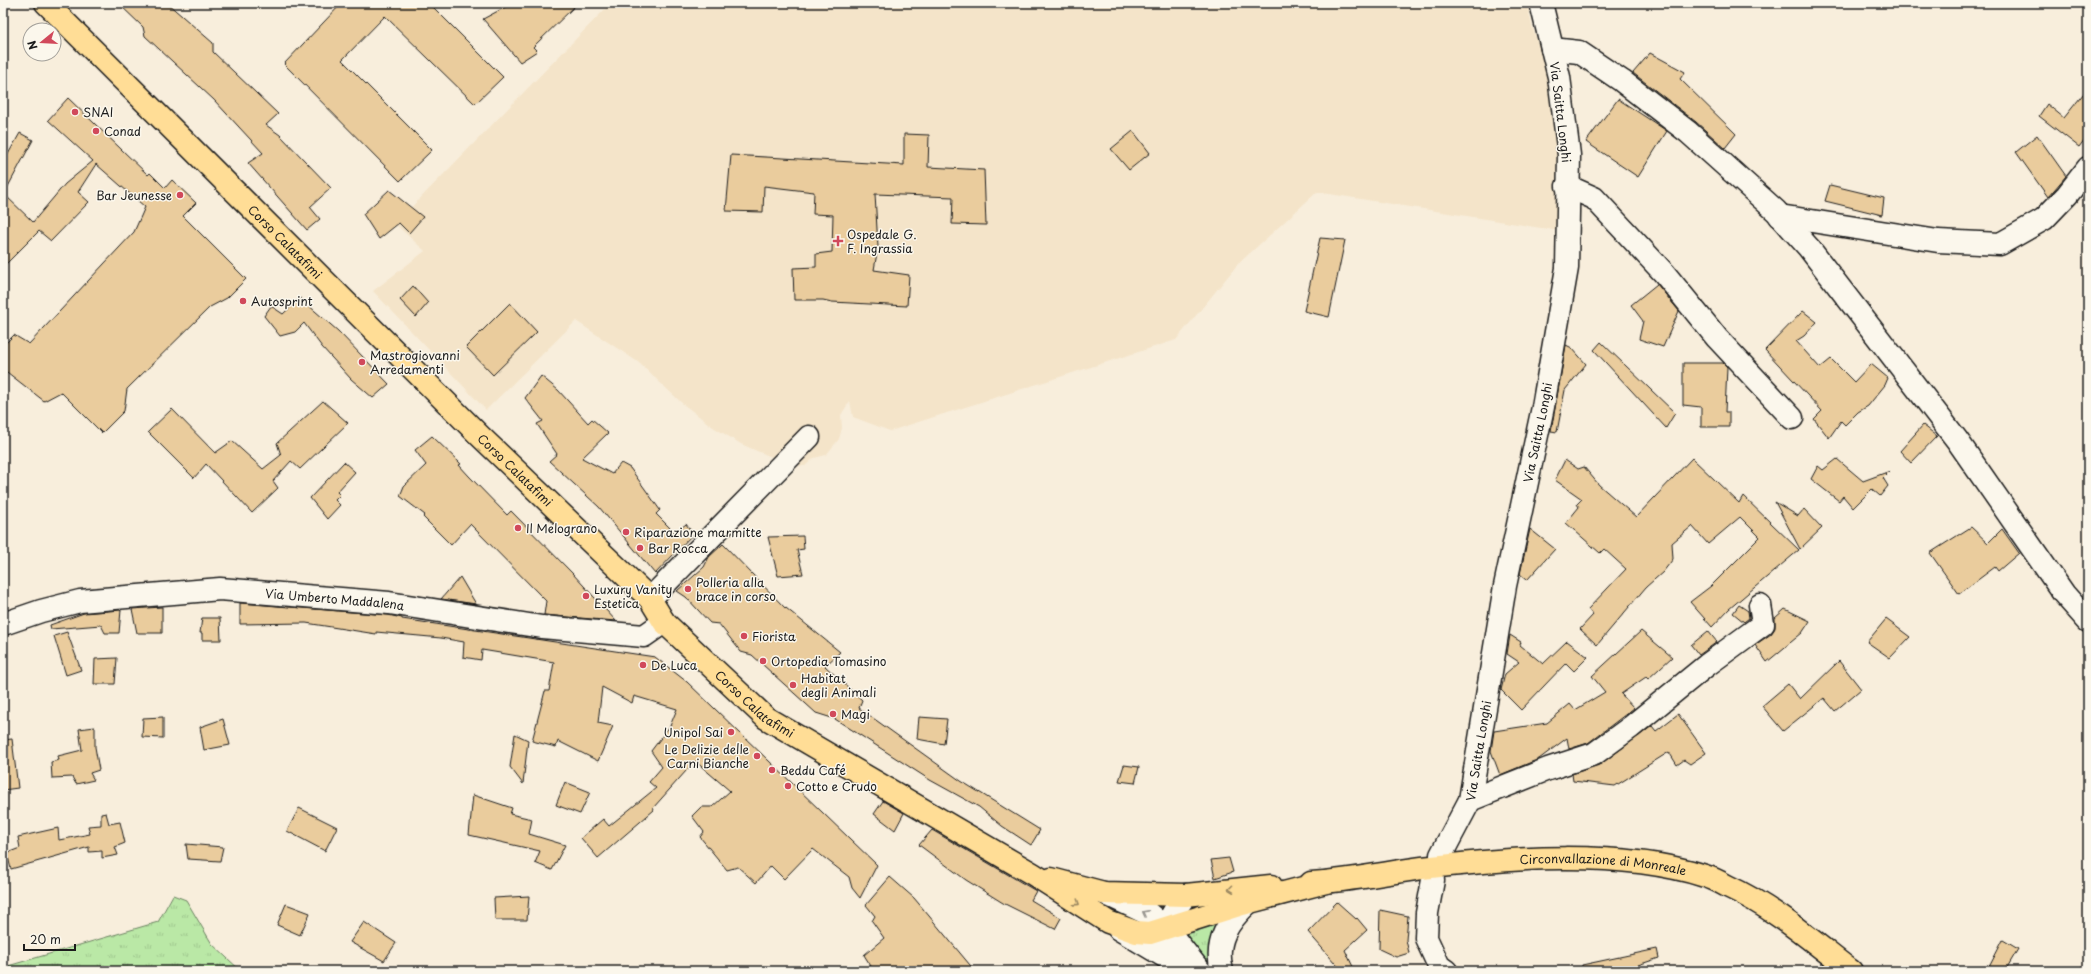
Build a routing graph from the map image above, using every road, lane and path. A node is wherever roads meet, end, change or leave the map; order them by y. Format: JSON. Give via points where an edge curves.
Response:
{"nodes":[{"id":1,"x":46,"y":3,"type":"edge"},
{"id":2,"x":1541,"y":3,"type":"edge"},
{"id":3,"x":1552,"y":49,"type":"junction"},
{"id":4,"x":2088,"y":168,"type":"edge"},
{"id":5,"x":1568,"y":186,"type":"junction"},
{"id":6,"x":1780,"y":216,"type":"junction"},
{"id":7,"x":1792,"y":418,"type":"dead end"},
{"id":8,"x":809,"y":437,"type":"dead end"},
{"id":9,"x":650,"y":599,"type":"junction"},
{"id":10,"x":1760,"y":605,"type":"dead end"},
{"id":11,"x":2088,"y":621,"type":"edge"},
{"id":12,"x":664,"y":622,"type":"junction"},
{"id":13,"x":3,"y":624,"type":"edge"},
{"id":14,"x":1470,"y":800,"type":"junction"},
{"id":15,"x":1441,"y":855,"type":"dead end"},
{"id":16,"x":1033,"y":874,"type":"junction"},
{"id":17,"x":1433,"y":880,"type":"dead end"},
{"id":18,"x":1326,"y":882,"type":"junction"},
{"id":19,"x":1104,"y":893,"type":"junction"},
{"id":20,"x":1186,"y":895,"type":"junction"},
{"id":21,"x":1249,"y":902,"type":"junction"},
{"id":22,"x":1108,"y":922,"type":"junction"},
{"id":23,"x":1166,"y":928,"type":"junction"},
{"id":24,"x":1180,"y":965,"type":"edge"},
{"id":25,"x":1200,"y":971,"type":"edge"},
{"id":26,"x":1222,"y":971,"type":"edge"},
{"id":27,"x":1446,"y":971,"type":"edge"},
{"id":28,"x":1851,"y":971,"type":"edge"}],
"edges":[{"from":1,"to":9,"type":"main road","name":"Corso Calatafimi","via":[[480,436]]},
{"from":2,"to":3,"type":"street","name":"Via Saitta Longhi"},
{"from":3,"to":5,"type":"street","name":"Via Saitta Longhi","via":[[1559,77],[1569,155]]},
{"from":3,"to":6,"type":"street","via":[[1579,52],[1622,81],[1688,132]]},
{"from":4,"to":6,"type":"street","via":[[2044,220],[2000,244],[1938,241]]},
{"from":5,"to":7,"type":"street","via":[[1594,198],[1664,273],[1717,338]]},
{"from":5,"to":14,"type":"street","name":"Via Saitta Longhi","via":[[1567,268],[1543,407],[1505,586]]},
{"from":6,"to":11,"type":"street","via":[[1809,248],[1958,440],[2064,594]]},
{"from":8,"to":9,"type":"street"},
{"from":9,"to":12,"type":"main road","name":"Corso Calatafimi"},
{"from":10,"to":14,"type":"street","via":[[1763,624],[1594,754]]},
{"from":12,"to":13,"type":"street","name":"Via Umberto Maddalena","via":[[644,636],[542,627],[389,604],[220,589],[80,601]]},
{"from":12,"to":16,"type":"main road","name":"Corso Calatafimi","via":[[766,718]]},
{"from":14,"to":15,"type":"street","name":"Via Saitta Longhi"},
{"from":16,"to":19,"type":"main road"},
{"from":16,"to":22,"type":"main road","one_way":true},
{"from":17,"to":27,"type":"street","via":[[1427,913],[1426,938],[1439,966]]},
{"from":18,"to":20,"type":"main road","one_way":true},
{"from":18,"to":21,"type":"main road"},
{"from":18,"to":28,"type":"main road","name":"Circonvallazione di Monreale","via":[[1423,868],[1525,860],[1603,858],[1662,866],[1706,876],[1746,894],[1779,915]]},
{"from":19,"to":20,"type":"main road"},
{"from":23,"to":19,"type":"street","one_way":true,"via":[[1149,914]]},
{"from":20,"to":23,"type":"street","via":[[1173,912]]},
{"from":21,"to":23,"type":"main road"},
{"from":21,"to":26,"type":"street","via":[[1224,930],[1220,950]]},
{"from":22,"to":23,"type":"main road","via":[[1136,932],[1150,933]]},
{"from":22,"to":24,"type":"street"},
{"from":23,"to":24,"type":"street","via":[[1165,947]]},
{"from":23,"to":25,"type":"street"}]}
